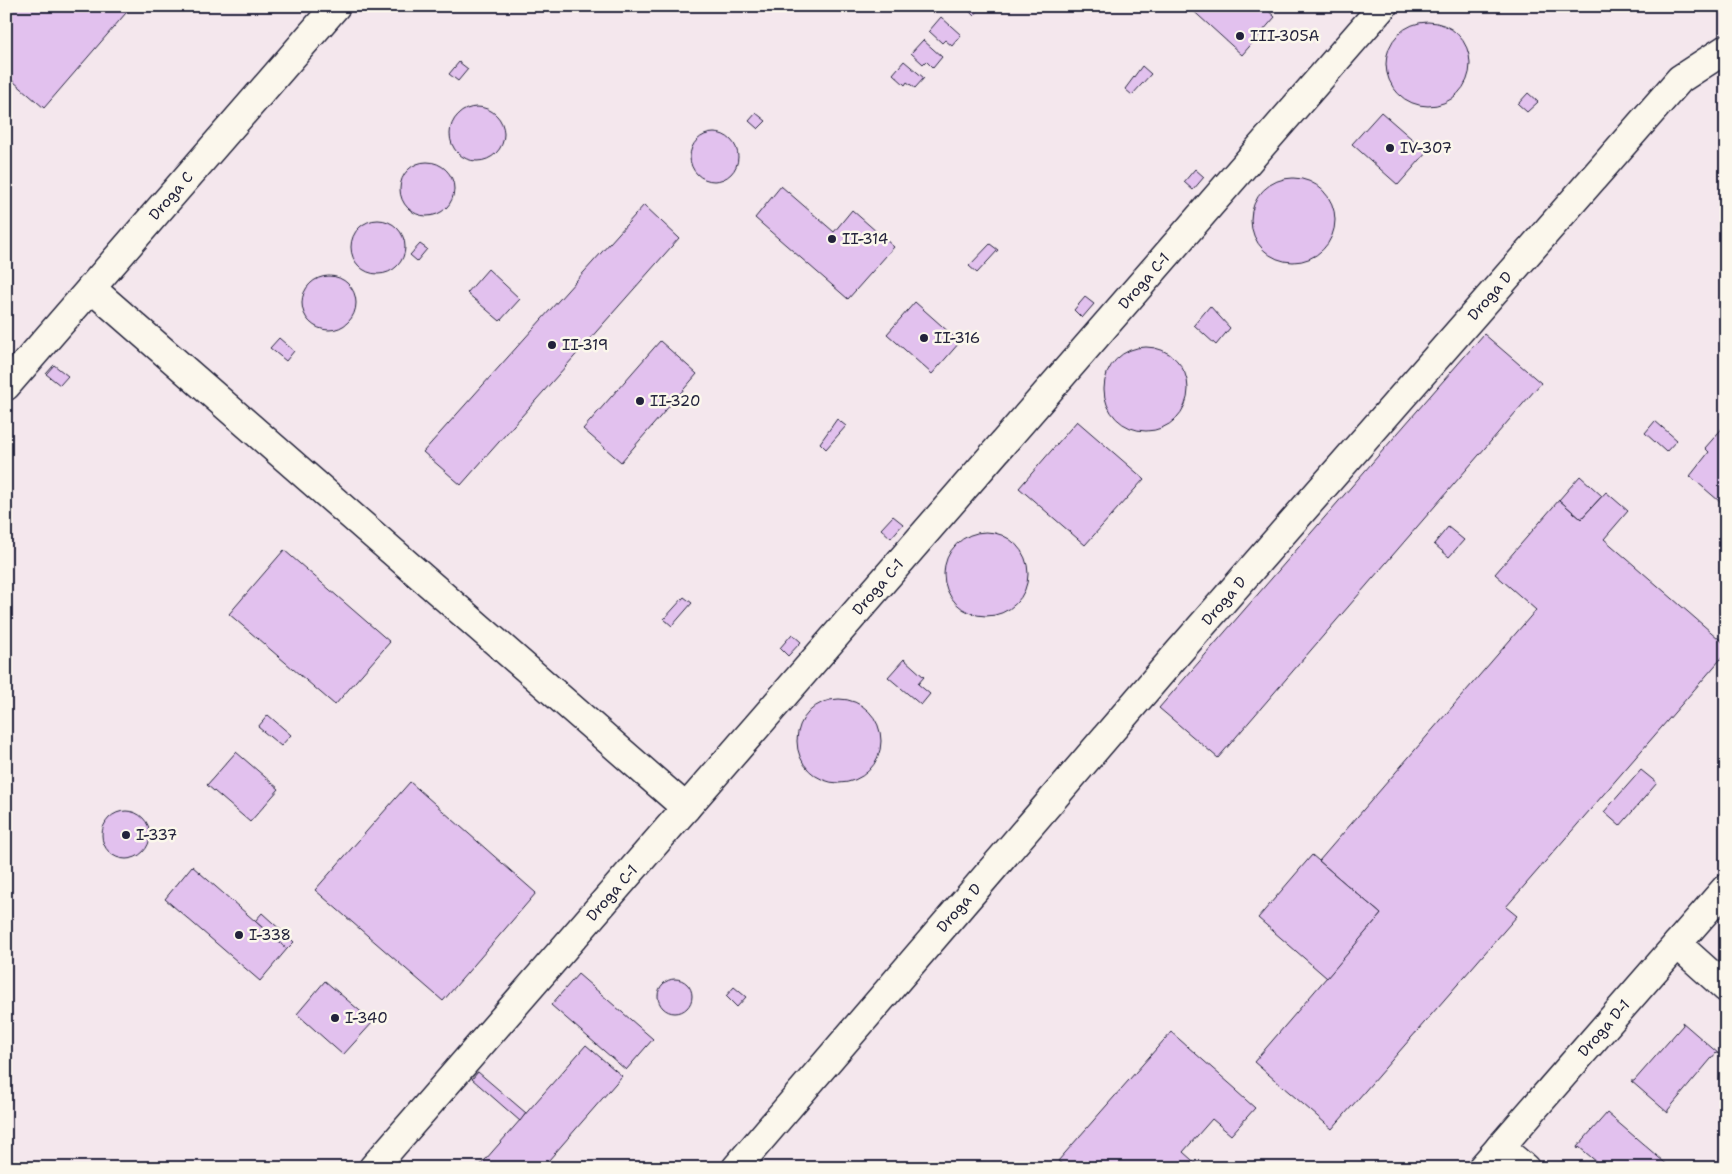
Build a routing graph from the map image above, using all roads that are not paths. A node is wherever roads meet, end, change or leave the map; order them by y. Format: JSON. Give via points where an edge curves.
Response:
{"nodes":[{"id":1,"x":336,"y":6,"type":"edge"},
{"id":2,"x":1383,"y":6,"type":"edge"},
{"id":3,"x":1726,"y":49,"type":"edge"},
{"id":4,"x":91,"y":288,"type":"junction"},
{"id":5,"x":6,"y":386,"type":"edge"},
{"id":6,"x":686,"y":808,"type":"junction"},
{"id":7,"x":1726,"y":888,"type":"edge"},
{"id":8,"x":1677,"y":944,"type":"junction"},
{"id":9,"x":1726,"y":988,"type":"edge"},
{"id":10,"x":1500,"y":1147,"type":"junction"},
{"id":11,"x":373,"y":1168,"type":"edge"},
{"id":12,"x":736,"y":1168,"type":"edge"},
{"id":13,"x":1482,"y":1168,"type":"edge"},
{"id":14,"x":1525,"y":1168,"type":"edge"}],
"edges":[{"from":1,"to":4,"type":"lane","name":"Droga C"},
{"from":2,"to":6,"type":"lane","name":"Droga C-1"},
{"from":3,"to":12,"type":"lane","name":"Droga D","via":[[1680,79],[1184,646]]},
{"from":4,"to":5,"type":"lane","name":"Droga C"},
{"from":4,"to":6,"type":"lane"},
{"from":6,"to":11,"type":"lane","name":"Droga C-1"},
{"from":7,"to":8,"type":"lane","name":"Droga D-1"},
{"from":8,"to":9,"type":"lane"},
{"from":8,"to":10,"type":"lane","name":"Droga D-1"},
{"from":10,"to":13,"type":"lane","name":"Droga D-1"},
{"from":10,"to":14,"type":"lane"}]}
